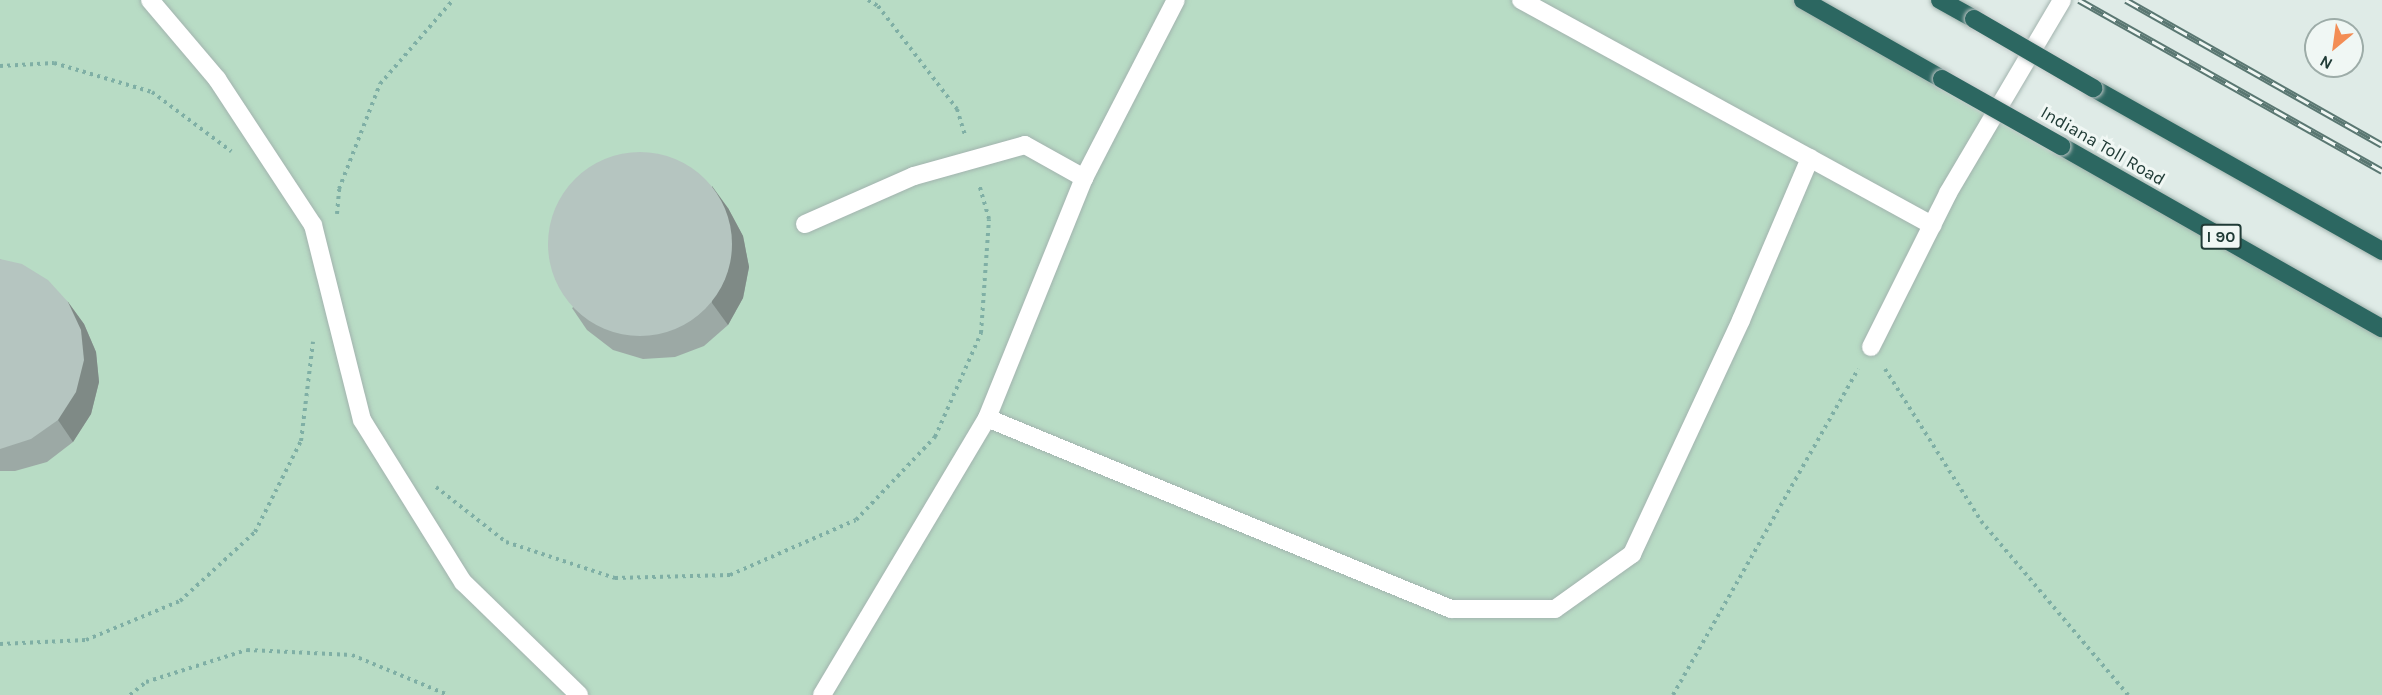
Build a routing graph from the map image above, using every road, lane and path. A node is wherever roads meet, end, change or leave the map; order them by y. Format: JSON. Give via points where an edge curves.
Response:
{"nodes":[{"id":1,"x":150,"y":0,"type":"edge"},
{"id":2,"x":453,"y":0,"type":"edge"},
{"id":3,"x":868,"y":0,"type":"edge"},
{"id":4,"x":1176,"y":0,"type":"edge"},
{"id":5,"x":1521,"y":0,"type":"edge"},
{"id":6,"x":1803,"y":0,"type":"edge"},
{"id":7,"x":1940,"y":0,"type":"edge"},
{"id":8,"x":2062,"y":0,"type":"edge"},
{"id":9,"x":0,"y":66,"type":"edge"},
{"id":10,"x":234,"y":153,"type":"dead end"},
{"id":11,"x":1810,"y":158,"type":"junction"},
{"id":12,"x":972,"y":160,"type":"junction"},
{"id":13,"x":1084,"y":178,"type":"junction"},
{"id":14,"x":337,"y":221,"type":"dead end"},
{"id":15,"x":805,"y":224,"type":"dead end"},
{"id":16,"x":1932,"y":225,"type":"junction"},
{"id":17,"x":2382,"y":251,"type":"edge"},
{"id":18,"x":2382,"y":328,"type":"edge"},
{"id":19,"x":314,"y":340,"type":"dead end"},
{"id":20,"x":1871,"y":346,"type":"junction"},
{"id":21,"x":987,"y":418,"type":"junction"},
{"id":22,"x":435,"y":485,"type":"dead end"},
{"id":23,"x":0,"y":644,"type":"edge"},
{"id":24,"x":130,"y":695,"type":"edge"},
{"id":25,"x":448,"y":695,"type":"edge"},
{"id":26,"x":579,"y":695,"type":"edge"},
{"id":27,"x":822,"y":695,"type":"edge"},
{"id":28,"x":1673,"y":695,"type":"edge"},
{"id":29,"x":2128,"y":695,"type":"edge"}],
"edges":[{"from":1,"to":26,"type":"lane","via":[[218,79],[313,225],[362,420],[463,582]]},
{"from":2,"to":14,"type":"path","via":[[380,84],[339,189]]},
{"from":3,"to":12,"type":"path","via":[[878,6],[957,109]]},
{"from":4,"to":13,"type":"lane"},
{"from":5,"to":11,"type":"lane"},
{"from":6,"to":18,"type":"highway","name":"Indiana Toll Road","number":"I 90","bridge":true},
{"from":7,"to":17,"type":"highway","bridge":true},
{"from":8,"to":16,"type":"lane"},
{"from":9,"to":10,"type":"path","via":[[54,63],[152,92]]},
{"from":11,"to":16,"type":"lane"},
{"from":11,"to":21,"type":"lane","via":[[1741,320],[1632,554],[1555,609],[1451,609]]},
{"from":12,"to":13,"type":"lane","via":[[1025,145]]},
{"from":12,"to":15,"type":"lane","via":[[914,177]]},
{"from":12,"to":22,"type":"path","via":[[989,219],[981,333],[935,437],[856,520],[730,575],[615,578],[506,542]]},
{"from":13,"to":21,"type":"lane"},
{"from":16,"to":20,"type":"lane"},
{"from":19,"to":23,"type":"path","via":[[301,441],[255,532],[180,601],[86,640]]},
{"from":20,"to":28,"type":"path"},
{"from":20,"to":29,"type":"path","via":[[1981,521]]},
{"from":21,"to":27,"type":"lane"},
{"from":24,"to":25,"type":"path","via":[[146,682],[247,650],[352,655]]}]}
